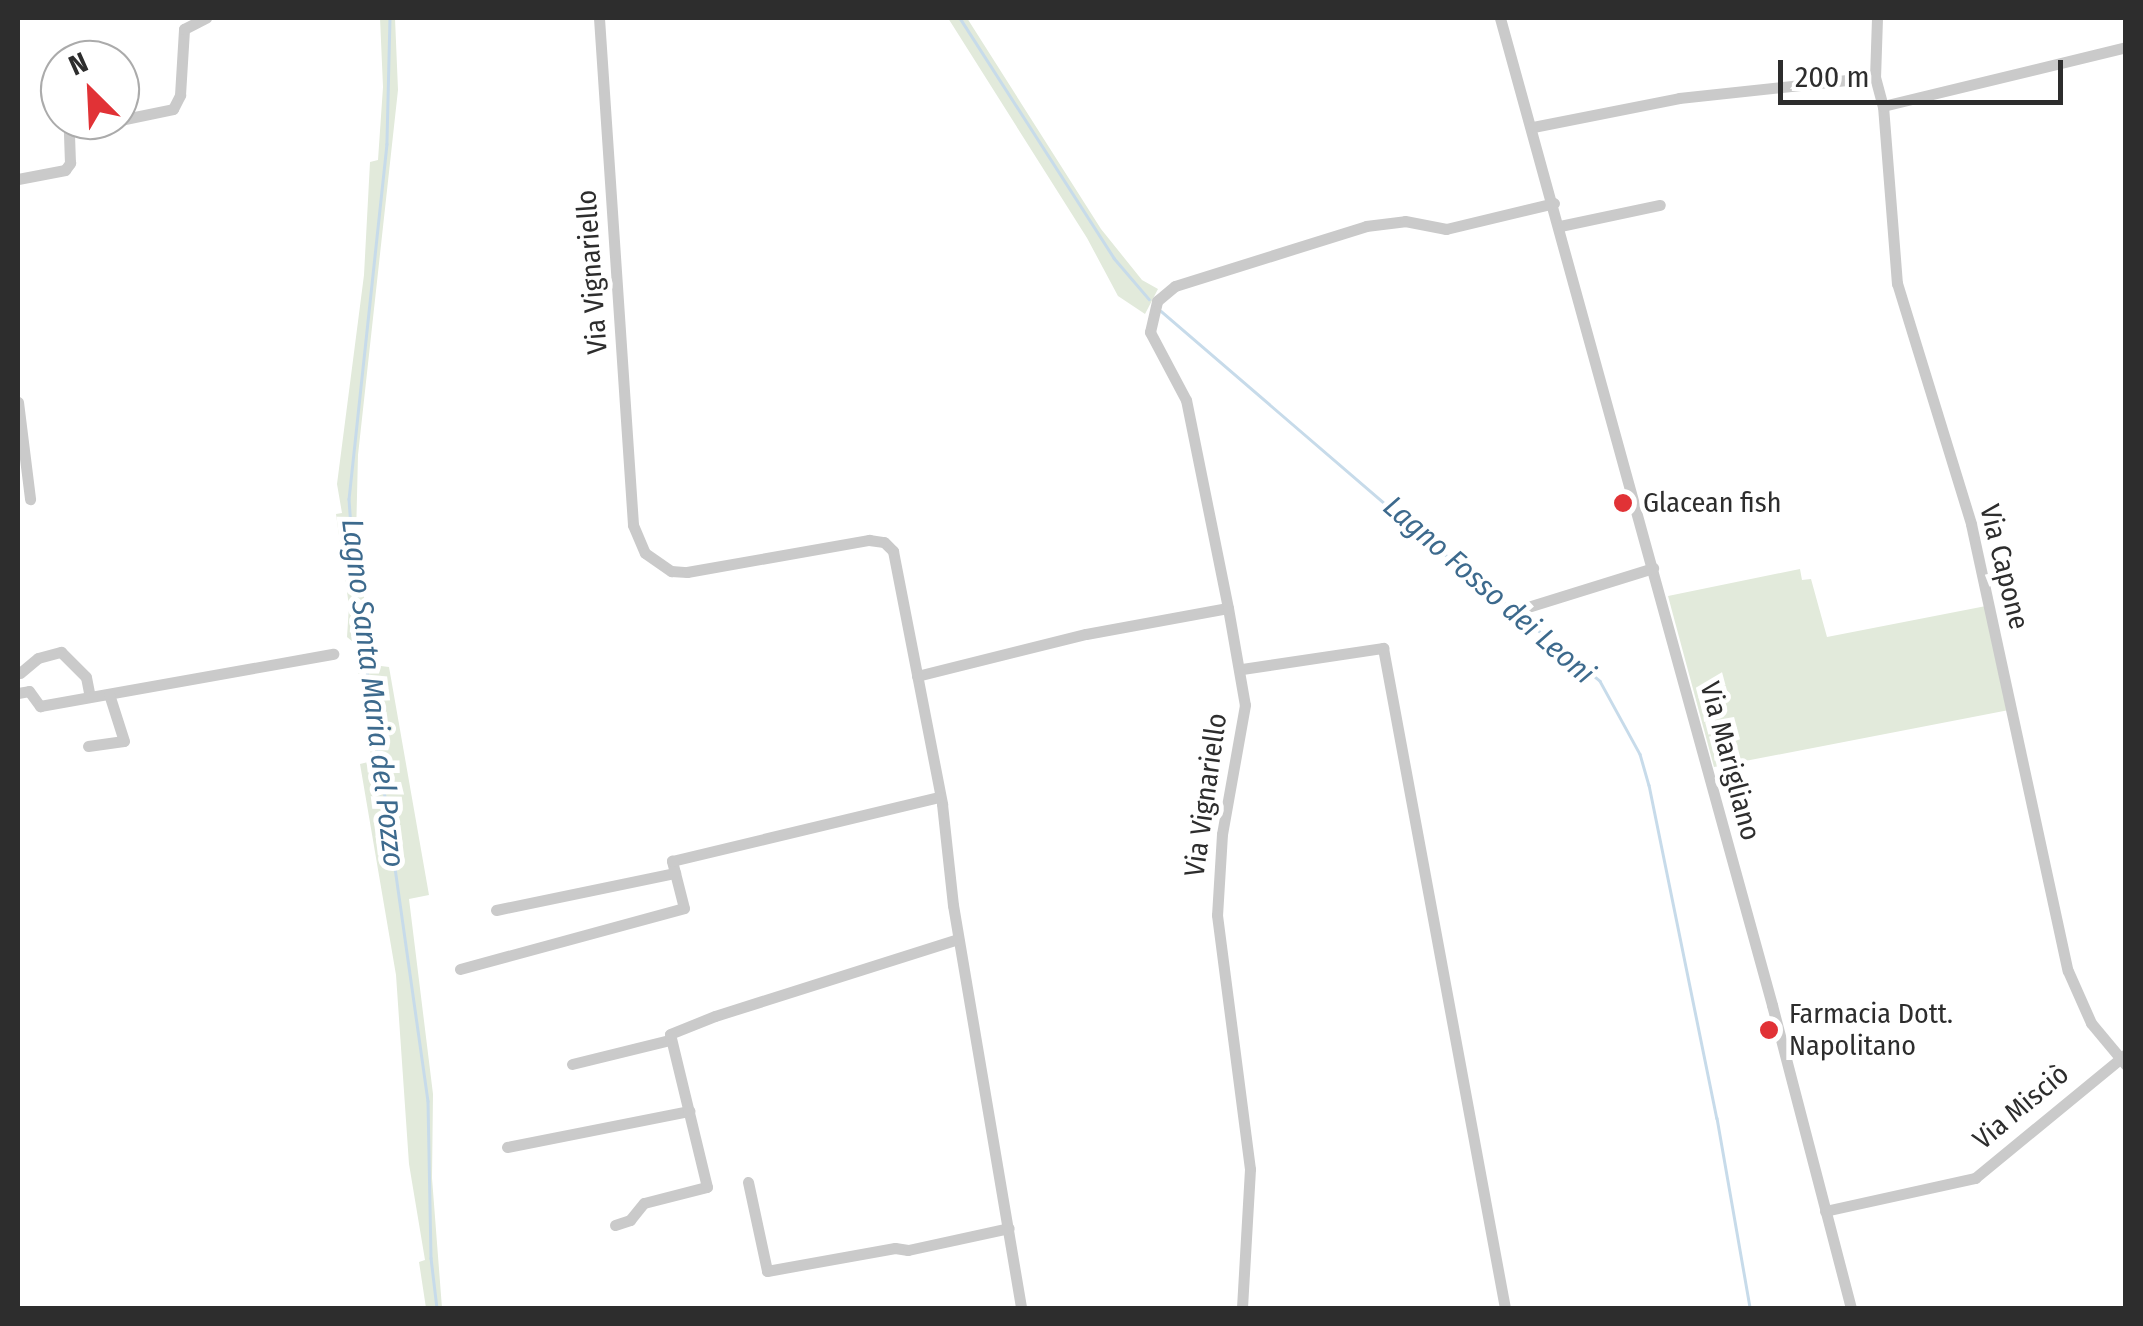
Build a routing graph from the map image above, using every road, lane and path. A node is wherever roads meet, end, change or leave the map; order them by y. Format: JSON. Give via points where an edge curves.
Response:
{"nodes":[{"id":1,"x":206,"y":18,"type":"edge"},
{"id":2,"x":599,"y":18,"type":"edge"},
{"id":3,"x":1500,"y":18,"type":"edge"},
{"id":4,"x":1878,"y":18,"type":"edge"},
{"id":5,"x":2126,"y":46,"type":"edge"},
{"id":6,"x":1875,"y":77,"type":"junction"},
{"id":7,"x":1883,"y":106,"type":"junction"},
{"id":8,"x":140,"y":116,"type":"edge"},
{"id":9,"x":1533,"y":128,"type":"junction"},
{"id":10,"x":69,"y":140,"type":"edge"},
{"id":11,"x":18,"y":178,"type":"edge"},
{"id":12,"x":1554,"y":203,"type":"junction"},
{"id":13,"x":1660,"y":205,"type":"dead end"},
{"id":14,"x":1560,"y":226,"type":"junction"},
{"id":15,"x":18,"y":402,"type":"edge"},
{"id":16,"x":30,"y":500,"type":"dead end"},
{"id":17,"x":1653,"y":568,"type":"junction"},
{"id":18,"x":1531,"y":606,"type":"dead end"},
{"id":19,"x":1228,"y":608,"type":"junction"},
{"id":20,"x":332,"y":654,"type":"dead end"},
{"id":21,"x":1242,"y":669,"type":"junction"},
{"id":22,"x":19,"y":673,"type":"edge"},
{"id":23,"x":916,"y":676,"type":"junction"},
{"id":24,"x":20,"y":692,"type":"edge"},
{"id":25,"x":109,"y":694,"type":"junction"},
{"id":26,"x":90,"y":698,"type":"junction"},
{"id":27,"x":88,"y":746,"type":"dead end"},
{"id":28,"x":940,"y":797,"type":"junction"},
{"id":29,"x":675,"y":873,"type":"junction"},
{"id":30,"x":496,"y":910,"type":"dead end"},
{"id":31,"x":958,"y":939,"type":"junction"},
{"id":32,"x":460,"y":969,"type":"dead end"},
{"id":33,"x":670,"y":1040,"type":"junction"},
{"id":34,"x":2124,"y":1058,"type":"edge"},
{"id":35,"x":572,"y":1064,"type":"dead end"},
{"id":36,"x":688,"y":1111,"type":"junction"},
{"id":37,"x":506,"y":1147,"type":"dead end"},
{"id":38,"x":748,"y":1182,"type":"dead end"},
{"id":39,"x":1825,"y":1210,"type":"junction"},
{"id":40,"x":615,"y":1224,"type":"dead end"},
{"id":41,"x":1009,"y":1228,"type":"junction"},
{"id":42,"x":1021,"y":1308,"type":"edge"},
{"id":43,"x":1242,"y":1308,"type":"edge"},
{"id":44,"x":1504,"y":1308,"type":"edge"},
{"id":45,"x":1851,"y":1308,"type":"edge"}],
"edges":[{"from":1,"to":8,"type":"street","via":[[184,28],[180,95],[173,109]]},
{"from":2,"to":23,"type":"street","name":"Via Vignariello","via":[[633,525],[645,553],[672,571],[687,572],[884,542],[899,564]]},
{"from":3,"to":9,"type":"street","name":"Via Marigliano"},
{"from":4,"to":6,"type":"street","name":"Via Capone"},
{"from":5,"to":7,"type":"street"},
{"from":6,"to":7,"type":"street","name":"Via Capone"},
{"from":6,"to":9,"type":"street","via":[[1679,98]]},
{"from":7,"to":34,"type":"street","name":"Via Capone","via":[[1898,283],[1970,524],[2068,971],[2091,1023]]},
{"from":9,"to":12,"type":"street","name":"Via Marigliano"},
{"from":10,"to":11,"type":"street","via":[[66,170]]},
{"from":12,"to":14,"type":"street","name":"Via Marigliano"},
{"from":12,"to":19,"type":"street","name":"Via Vignariello","via":[[1446,228],[1392,221],[1175,286],[1156,301],[1153,341],[1186,400]]},
{"from":13,"to":14,"type":"street"},
{"from":14,"to":17,"type":"street","name":"Via Marigliano"},
{"from":15,"to":16,"type":"street"},
{"from":17,"to":18,"type":"street"},
{"from":17,"to":39,"type":"street","name":"Via Marigliano"},
{"from":19,"to":21,"type":"street","name":"Via Vignariello"},
{"from":19,"to":23,"type":"street"},
{"from":20,"to":25,"type":"street"},
{"from":21,"to":43,"type":"street","name":"Via Vignariello","via":[[1244,718],[1217,879],[1218,945],[1249,1156]]},
{"from":21,"to":44,"type":"street","via":[[1383,648]]},
{"from":22,"to":24,"type":"street"},
{"from":22,"to":26,"type":"street","via":[[61,652],[86,677]]},
{"from":23,"to":28,"type":"street","name":"Via Vignariello"},
{"from":24,"to":26,"type":"street","via":[[29,691],[40,706]]},
{"from":25,"to":26,"type":"street"},
{"from":25,"to":27,"type":"street","via":[[124,741]]},
{"from":28,"to":29,"type":"street","via":[[672,861]]},
{"from":28,"to":31,"type":"street","name":"Via Vignariello"},
{"from":29,"to":30,"type":"street"},
{"from":29,"to":32,"type":"street","via":[[684,908]]},
{"from":31,"to":33,"type":"street","via":[[715,1016],[670,1034]]},
{"from":31,"to":41,"type":"street","name":"Via Vignariello"},
{"from":33,"to":35,"type":"street"},
{"from":33,"to":36,"type":"street"},
{"from":34,"to":39,"type":"street","name":"Via Misciò","via":[[1976,1178]]},
{"from":36,"to":37,"type":"street"},
{"from":36,"to":40,"type":"street","via":[[707,1187],[644,1203],[630,1220]]},
{"from":38,"to":41,"type":"street","via":[[766,1272]]},
{"from":39,"to":45,"type":"street","name":"Via Marigliano"},
{"from":41,"to":42,"type":"street","name":"Via Vignariello"}]}
